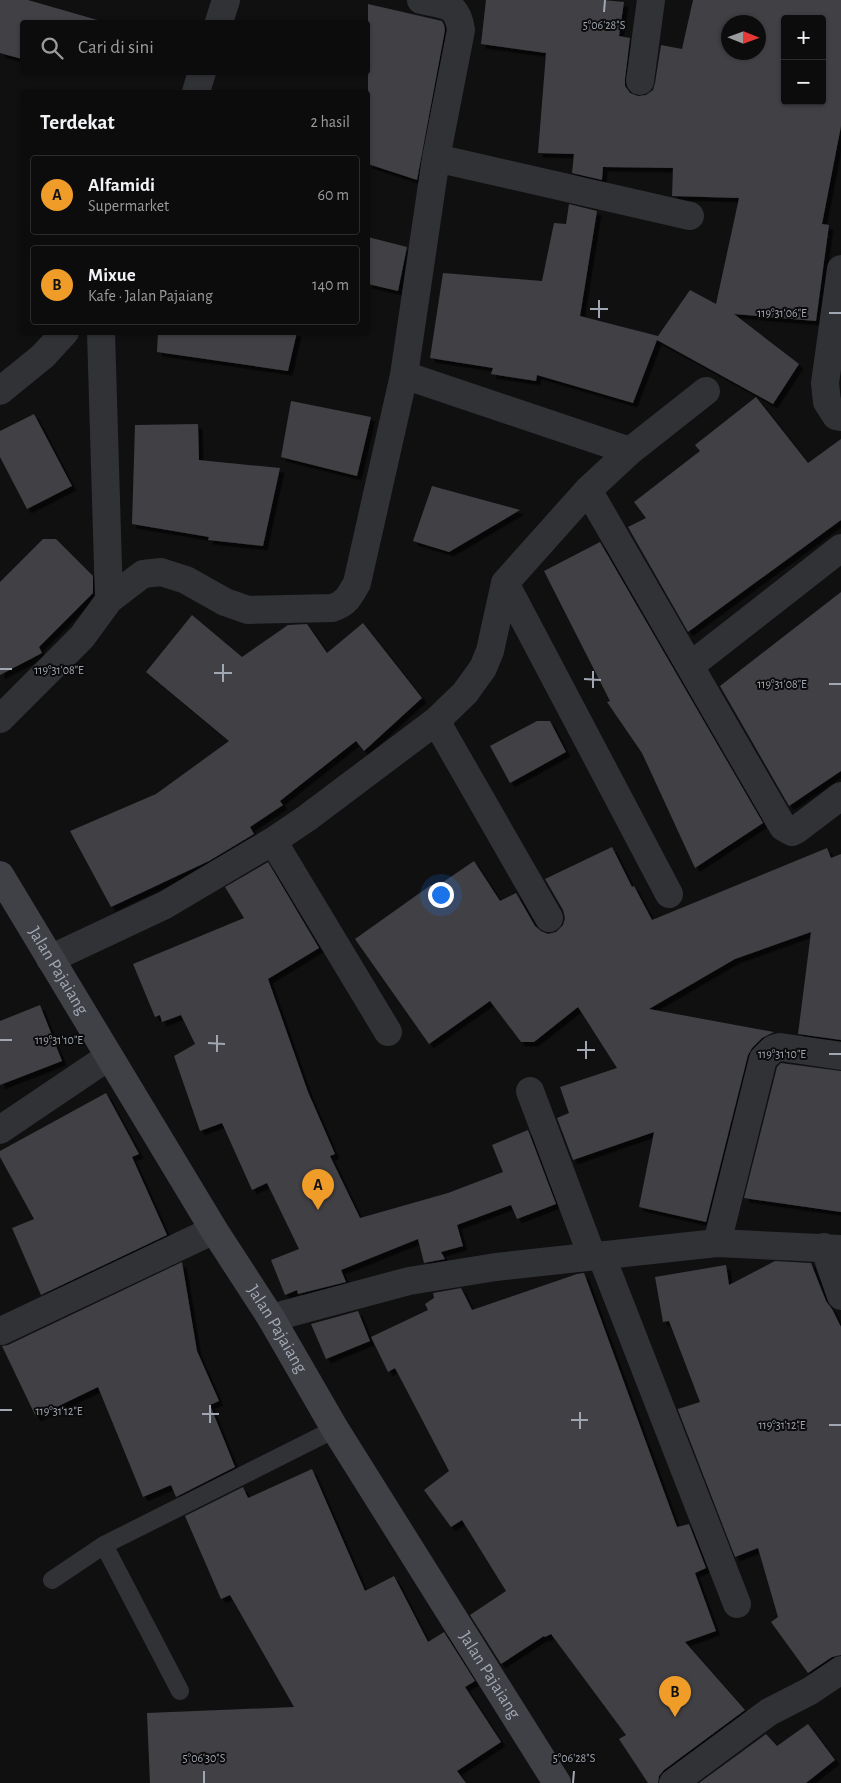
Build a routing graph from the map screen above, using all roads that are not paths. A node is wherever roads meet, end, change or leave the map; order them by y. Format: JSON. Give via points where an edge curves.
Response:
{"nodes":[{"id":1,"x":226,"y":0,"type":"edge"},
{"id":2,"x":421,"y":0,"type":"edge"},
{"id":3,"x":651,"y":0,"type":"edge"},
{"id":4,"x":220,"y":20,"type":"edge"},
{"id":5,"x":201,"y":75,"type":"edge"},
{"id":6,"x":640,"y":81,"type":"dead end"},
{"id":7,"x":197,"y":90,"type":"edge"},
{"id":8,"x":436,"y":158,"type":"junction"},
{"id":9,"x":690,"y":216,"type":"dead end"},
{"id":10,"x":841,"y":269,"type":"edge"},
{"id":11,"x":62,"y":335,"type":"edge"},
{"id":12,"x":101,"y":335,"type":"edge"},
{"id":13,"x":404,"y":375,"type":"junction"},
{"id":14,"x":0,"y":391,"type":"edge"},
{"id":15,"x":706,"y":391,"type":"dead end"},
{"id":16,"x":841,"y":417,"type":"edge"},
{"id":17,"x":630,"y":451,"type":"junction"},
{"id":18,"x":588,"y":490,"type":"junction"},
{"id":19,"x":841,"y":548,"type":"edge"},
{"id":20,"x":505,"y":583,"type":"junction"},
{"id":21,"x":109,"y":600,"type":"junction"},
{"id":22,"x":690,"y":666,"type":"junction"},
{"id":23,"x":0,"y":719,"type":"edge"},
{"id":24,"x":436,"y":721,"type":"junction"},
{"id":25,"x":841,"y":796,"type":"edge"},
{"id":26,"x":273,"y":841,"type":"junction"},
{"id":27,"x":0,"y":875,"type":"edge"},
{"id":28,"x":669,"y":894,"type":"dead end"},
{"id":29,"x":549,"y":918,"type":"dead end"},
{"id":30,"x":50,"y":959,"type":"junction"},
{"id":31,"x":388,"y":1032,"type":"dead end"},
{"id":32,"x":841,"y":1056,"type":"edge"},
{"id":33,"x":108,"y":1057,"type":"junction"},
{"id":34,"x":530,"y":1091,"type":"dead end"},
{"id":35,"x":0,"y":1130,"type":"edge"},
{"id":36,"x":214,"y":1230,"type":"junction"},
{"id":37,"x":717,"y":1243,"type":"junction"},
{"id":38,"x":833,"y":1248,"type":"edge"},
{"id":39,"x":597,"y":1256,"type":"junction"},
{"id":40,"x":841,"y":1296,"type":"edge"},
{"id":41,"x":271,"y":1318,"type":"junction"},
{"id":42,"x":1,"y":1332,"type":"edge"},
{"id":43,"x":335,"y":1429,"type":"junction"},
{"id":44,"x":104,"y":1545,"type":"junction"},
{"id":45,"x":52,"y":1580,"type":"dead end"},
{"id":46,"x":737,"y":1604,"type":"dead end"},
{"id":47,"x":841,"y":1670,"type":"edge"},
{"id":48,"x":180,"y":1692,"type":"dead end"},
{"id":49,"x":557,"y":1783,"type":"edge"},
{"id":50,"x":673,"y":1783,"type":"edge"}],
"edges":[{"from":1,"to":4,"type":"street"},
{"from":2,"to":8,"type":"street","via":[[452,8],[459,16],[462,30]]},
{"from":3,"to":6,"type":"street"},
{"from":5,"to":7,"type":"street"},
{"from":8,"to":9,"type":"street"},
{"from":8,"to":13,"type":"street"},
{"from":10,"to":16,"type":"street","via":[[824,383],[827,402],[836,416]]},
{"from":11,"to":14,"type":"street","via":[[43,356]]},
{"from":12,"to":21,"type":"street"},
{"from":13,"to":17,"type":"street"},
{"from":13,"to":21,"type":"street","via":[[357,583],[342,605],[248,610],[225,602],[186,580],[161,572],[143,574]]},
{"from":15,"to":17,"type":"street"},
{"from":17,"to":18,"type":"street"},
{"from":18,"to":20,"type":"street"},
{"from":18,"to":22,"type":"street"},
{"from":19,"to":22,"type":"street"},
{"from":20,"to":24,"type":"street","via":[[490,651],[483,668],[465,693]]},
{"from":20,"to":28,"type":"street"},
{"from":21,"to":23,"type":"street","via":[[82,636]]},
{"from":22,"to":25,"type":"street","via":[[783,827],[792,832],[796,830]]},
{"from":24,"to":26,"type":"street"},
{"from":24,"to":29,"type":"street"},
{"from":26,"to":30,"type":"street","via":[[166,905]]},
{"from":26,"to":31,"type":"street"},
{"from":27,"to":30,"type":"main road","name":"Jalan Pajaiang"},
{"from":30,"to":33,"type":"main road","name":"Jalan Pajaiang"},
{"from":32,"to":37,"type":"street","via":[[780,1047],[773,1049],[764,1059]]},
{"from":33,"to":35,"type":"street"},
{"from":33,"to":36,"type":"main road","name":"Jalan Pajaiang"},
{"from":34,"to":39,"type":"street"},
{"from":36,"to":41,"type":"main road","name":"Jalan Pajaiang"},
{"from":36,"to":42,"type":"street"},
{"from":37,"to":38,"type":"street"},
{"from":37,"to":39,"type":"street"},
{"from":38,"to":40,"type":"street"},
{"from":39,"to":41,"type":"street","via":[[409,1281]]},
{"from":39,"to":46,"type":"street"},
{"from":41,"to":43,"type":"main road","name":"Jalan Pajaiang"},
{"from":43,"to":44,"type":"lane"},
{"from":43,"to":49,"type":"main road","name":"Jalan Pajaiang"},
{"from":44,"to":45,"type":"lane"},
{"from":44,"to":48,"type":"lane"},
{"from":47,"to":50,"type":"street","via":[[810,1691],[769,1712]]}]}
